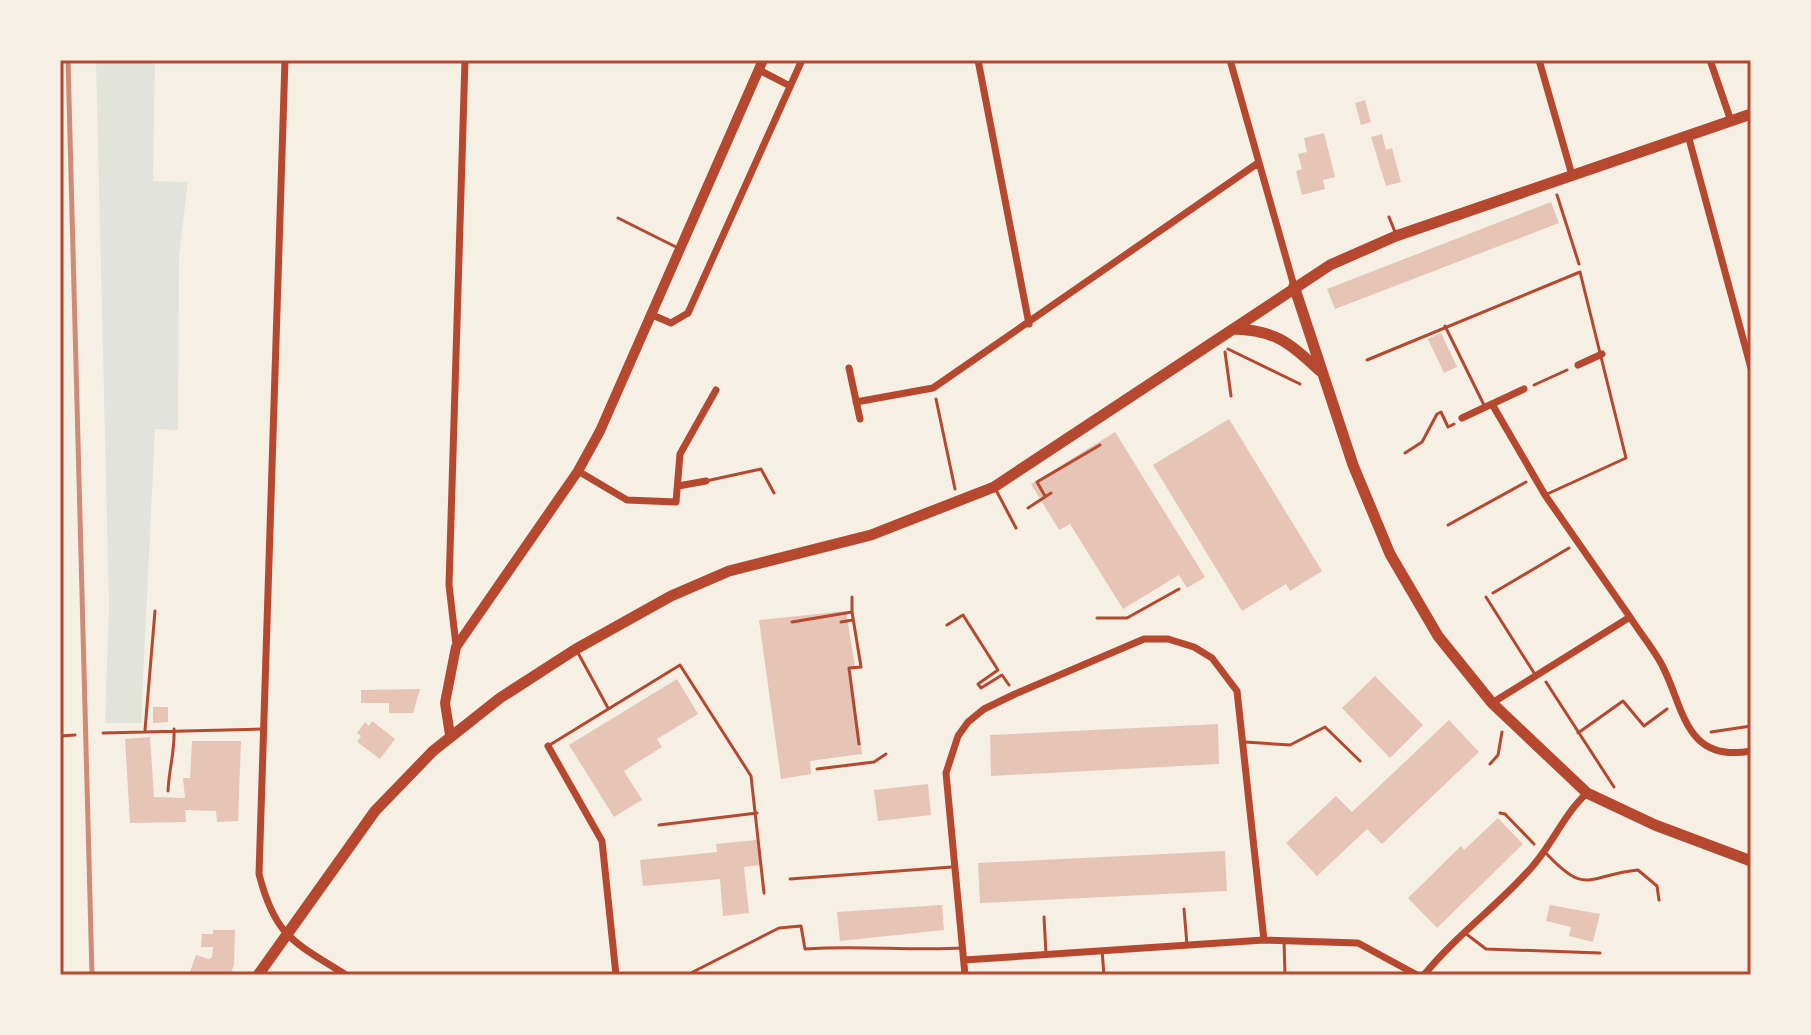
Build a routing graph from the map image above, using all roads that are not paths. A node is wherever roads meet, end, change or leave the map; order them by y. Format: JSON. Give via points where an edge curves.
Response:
{"nodes":[{"id":1,"x":285,"y":60,"type":"edge"},
{"id":2,"x":465,"y":60,"type":"edge"},
{"id":3,"x":802,"y":60,"type":"edge"},
{"id":4,"x":978,"y":60,"type":"edge"},
{"id":5,"x":1230,"y":60,"type":"edge"},
{"id":6,"x":1539,"y":60,"type":"edge"},
{"id":7,"x":1710,"y":60,"type":"edge"},
{"id":8,"x":761,"y":65,"type":"edge"},
{"id":9,"x":790,"y":86,"type":"junction"},
{"id":10,"x":1751,"y":114,"type":"edge"},
{"id":11,"x":1731,"y":121,"type":"junction"},
{"id":12,"x":1688,"y":135,"type":"junction"},
{"id":13,"x":1258,"y":163,"type":"junction"},
{"id":14,"x":1572,"y":175,"type":"junction"},
{"id":15,"x":1389,"y":217,"type":"dead end"},
{"id":16,"x":618,"y":218,"type":"dead end"},
{"id":17,"x":1396,"y":236,"type":"junction"},
{"id":18,"x":679,"y":248,"type":"junction"},
{"id":19,"x":1294,"y":286,"type":"junction"},
{"id":20,"x":650,"y":314,"type":"junction"},
{"id":21,"x":1029,"y":324,"type":"junction"},
{"id":22,"x":1445,"y":326,"type":"junction"},
{"id":23,"x":1232,"y":329,"type":"junction"},
{"id":24,"x":1602,"y":354,"type":"junction"},
{"id":25,"x":1367,"y":360,"type":"dead end"},
{"id":26,"x":1578,"y":365,"type":"road end"},
{"id":27,"x":849,"y":368,"type":"dead end"},
{"id":28,"x":1751,"y":368,"type":"edge"},
{"id":29,"x":1320,"y":371,"type":"junction"},
{"id":30,"x":1524,"y":389,"type":"road end"},
{"id":31,"x":716,"y":390,"type":"dead end"},
{"id":32,"x":856,"y":402,"type":"junction"},
{"id":33,"x":1488,"y":406,"type":"junction"},
{"id":34,"x":860,"y":419,"type":"dead end"},
{"id":35,"x":1458,"y":420,"type":"road end"},
{"id":36,"x":578,"y":471,"type":"junction"},
{"id":37,"x":706,"y":481,"type":"joint"},
{"id":38,"x":678,"y":486,"type":"junction"},
{"id":39,"x":994,"y":487,"type":"junction"},
{"id":40,"x":774,"y":493,"type":"dead end"},
{"id":41,"x":1545,"y":495,"type":"junction"},
{"id":42,"x":1016,"y":528,"type":"dead end"},
{"id":43,"x":1179,"y":589,"type":"dead end"},
{"id":44,"x":1486,"y":597,"type":"road end"},
{"id":45,"x":155,"y":611,"type":"dead end"},
{"id":46,"x":1630,"y":617,"type":"junction"},
{"id":47,"x":1097,"y":618,"type":"dead end"},
{"id":48,"x":456,"y":647,"type":"junction"},
{"id":49,"x":576,"y":649,"type":"junction"},
{"id":50,"x":1538,"y":674,"type":"junction"},
{"id":51,"x":1492,"y":703,"type":"junction"},
{"id":52,"x":608,"y":708,"type":"junction"},
{"id":53,"x":174,"y":729,"type":"junction"},
{"id":54,"x":264,"y":729,"type":"junction"},
{"id":55,"x":145,"y":730,"type":"junction"},
{"id":56,"x":103,"y":733,"type":"dead end"},
{"id":57,"x":75,"y":735,"type":"dead end"},
{"id":58,"x":450,"y":735,"type":"junction"},
{"id":59,"x":60,"y":736,"type":"edge"},
{"id":60,"x":1245,"y":742,"type":"junction"},
{"id":61,"x":548,"y":746,"type":"joint"},
{"id":62,"x":1751,"y":751,"type":"edge"},
{"id":63,"x":886,"y":754,"type":"dead end"},
{"id":64,"x":1360,"y":761,"type":"dead end"},
{"id":65,"x":817,"y":769,"type":"dead end"},
{"id":66,"x":168,"y":791,"type":"dead end"},
{"id":67,"x":1587,"y":793,"type":"junction"},
{"id":68,"x":757,"y":813,"type":"junction"},
{"id":69,"x":659,"y":825,"type":"dead end"},
{"id":70,"x":1544,"y":851,"type":"junction"},
{"id":71,"x":1751,"y":861,"type":"edge"},
{"id":72,"x":956,"y":867,"type":"junction"},
{"id":73,"x":790,"y":879,"type":"dead end"},
{"id":74,"x":764,"y":893,"type":"dead end"},
{"id":75,"x":1659,"y":900,"type":"dead end"},
{"id":76,"x":1184,"y":909,"type":"dead end"},
{"id":77,"x":1044,"y":917,"type":"dead end"},
{"id":78,"x":1465,"y":933,"type":"junction"},
{"id":79,"x":285,"y":935,"type":"junction"},
{"id":80,"x":1264,"y":940,"type":"junction"},
{"id":81,"x":1284,"y":940,"type":"junction"},
{"id":82,"x":1187,"y":945,"type":"junction"},
{"id":83,"x":963,"y":948,"type":"junction"},
{"id":84,"x":1102,"y":950,"type":"junction"},
{"id":85,"x":1600,"y":953,"type":"dead end"},
{"id":86,"x":1046,"y":954,"type":"junction"},
{"id":87,"x":964,"y":960,"type":"junction"},
{"id":88,"x":258,"y":975,"type":"edge"},
{"id":89,"x":346,"y":975,"type":"edge"},
{"id":90,"x":616,"y":975,"type":"edge"},
{"id":91,"x":687,"y":975,"type":"edge"},
{"id":92,"x":965,"y":975,"type":"edge"},
{"id":93,"x":1104,"y":975,"type":"edge"},
{"id":94,"x":1285,"y":975,"type":"edge"},
{"id":95,"x":1417,"y":975,"type":"edge"},
{"id":96,"x":1424,"y":975,"type":"edge"}],
"edges":[{"from":1,"to":54,"type":"street"},
{"from":2,"to":48,"type":"street","via":[[449,585]]},
{"from":3,"to":9,"type":"street"},
{"from":4,"to":21,"type":"street"},
{"from":5,"to":13,"type":"street"},
{"from":6,"to":14,"type":"street"},
{"from":7,"to":11,"type":"street"},
{"from":8,"to":9,"type":"street"},
{"from":8,"to":18,"type":"main road"},
{"from":9,"to":20,"type":"street","via":[[688,313],[671,323]]},
{"from":10,"to":11,"type":"main road"},
{"from":11,"to":12,"type":"main road"},
{"from":12,"to":14,"type":"main road"},
{"from":12,"to":28,"type":"street"},
{"from":13,"to":19,"type":"street"},
{"from":13,"to":21,"type":"street"},
{"from":14,"to":17,"type":"main road"},
{"from":15,"to":17,"type":"lane"},
{"from":16,"to":18,"type":"lane"},
{"from":17,"to":19,"type":"main road"},
{"from":18,"to":20,"type":"main road"},
{"from":19,"to":23,"type":"main road"},
{"from":19,"to":29,"type":"main road"},
{"from":20,"to":36,"type":"main road"},
{"from":21,"to":32,"type":"street","via":[[933,388]]},
{"from":22,"to":24,"type":"lane","via":[[1580,272]]},
{"from":22,"to":25,"type":"lane"},
{"from":22,"to":33,"type":"lane"},
{"from":23,"to":29,"type":"main road","via":[[1276,335]]},
{"from":23,"to":39,"type":"main road"},
{"from":24,"to":26,"type":"street"},
{"from":24,"to":41,"type":"lane","via":[[1626,458]]},
{"from":27,"to":32,"type":"street"},
{"from":29,"to":51,"type":"main road","via":[[1390,554],[1438,636]]},
{"from":30,"to":33,"type":"street"},
{"from":31,"to":38,"type":"street","via":[[680,454]]},
{"from":32,"to":34,"type":"street"},
{"from":33,"to":35,"type":"street"},
{"from":33,"to":41,"type":"street"},
{"from":36,"to":38,"type":"street","via":[[627,500],[676,502]]},
{"from":36,"to":48,"type":"main road"},
{"from":37,"to":38,"type":"street"},
{"from":37,"to":40,"type":"lane","via":[[761,469]]},
{"from":39,"to":42,"type":"lane"},
{"from":39,"to":49,"type":"main road","via":[[871,535],[729,571],[671,596]]},
{"from":41,"to":46,"type":"street"},
{"from":43,"to":47,"type":"lane","via":[[1127,618]]},
{"from":44,"to":50,"type":"lane"},
{"from":45,"to":55,"type":"lane"},
{"from":46,"to":50,"type":"street"},
{"from":46,"to":62,"type":"street","via":[[1662,665],[1693,735],[1712,748],[1735,754]]},
{"from":48,"to":58,"type":"main road","via":[[445,703]]},
{"from":49,"to":52,"type":"lane"},
{"from":49,"to":58,"type":"main road"},
{"from":50,"to":51,"type":"street"},
{"from":51,"to":67,"type":"main road"},
{"from":52,"to":61,"type":"lane"},
{"from":52,"to":68,"type":"lane","via":[[680,665],[751,776]]},
{"from":53,"to":54,"type":"lane"},
{"from":53,"to":55,"type":"lane"},
{"from":53,"to":66,"type":"lane"},
{"from":54,"to":79,"type":"street","via":[[259,874],[268,907]]},
{"from":55,"to":56,"type":"lane"},
{"from":57,"to":59,"type":"lane"},
{"from":58,"to":79,"type":"main road","via":[[375,811]]},
{"from":60,"to":64,"type":"lane","via":[[1290,745],[1325,727]]},
{"from":60,"to":72,"type":"street","via":[[1237,691],[1212,658],[1168,639],[1123,646],[984,709],[968,722],[946,773]]},
{"from":60,"to":80,"type":"street"},
{"from":61,"to":90,"type":"street","via":[[602,841]]},
{"from":63,"to":65,"type":"lane","via":[[874,762]]},
{"from":67,"to":70,"type":"street"},
{"from":67,"to":71,"type":"main road"},
{"from":68,"to":69,"type":"lane"},
{"from":68,"to":74,"type":"lane"},
{"from":70,"to":75,"type":"lane","via":[[1571,878],[1586,882],[1638,870],[1657,886]]},
{"from":70,"to":78,"type":"street"},
{"from":72,"to":73,"type":"lane"},
{"from":72,"to":83,"type":"street"},
{"from":76,"to":82,"type":"lane"},
{"from":77,"to":86,"type":"lane"},
{"from":78,"to":85,"type":"lane","via":[[1486,949]]},
{"from":78,"to":96,"type":"street"},
{"from":79,"to":88,"type":"main road"},
{"from":79,"to":89,"type":"street"},
{"from":80,"to":81,"type":"street"},
{"from":80,"to":82,"type":"street"},
{"from":81,"to":94,"type":"lane"},
{"from":81,"to":95,"type":"street","via":[[1358,943]]},
{"from":82,"to":84,"type":"street"},
{"from":83,"to":87,"type":"street"},
{"from":83,"to":91,"type":"lane","via":[[805,949],[801,926],[779,928]]},
{"from":84,"to":86,"type":"street"},
{"from":84,"to":93,"type":"lane"},
{"from":86,"to":87,"type":"street"},
{"from":87,"to":92,"type":"street"}]}
